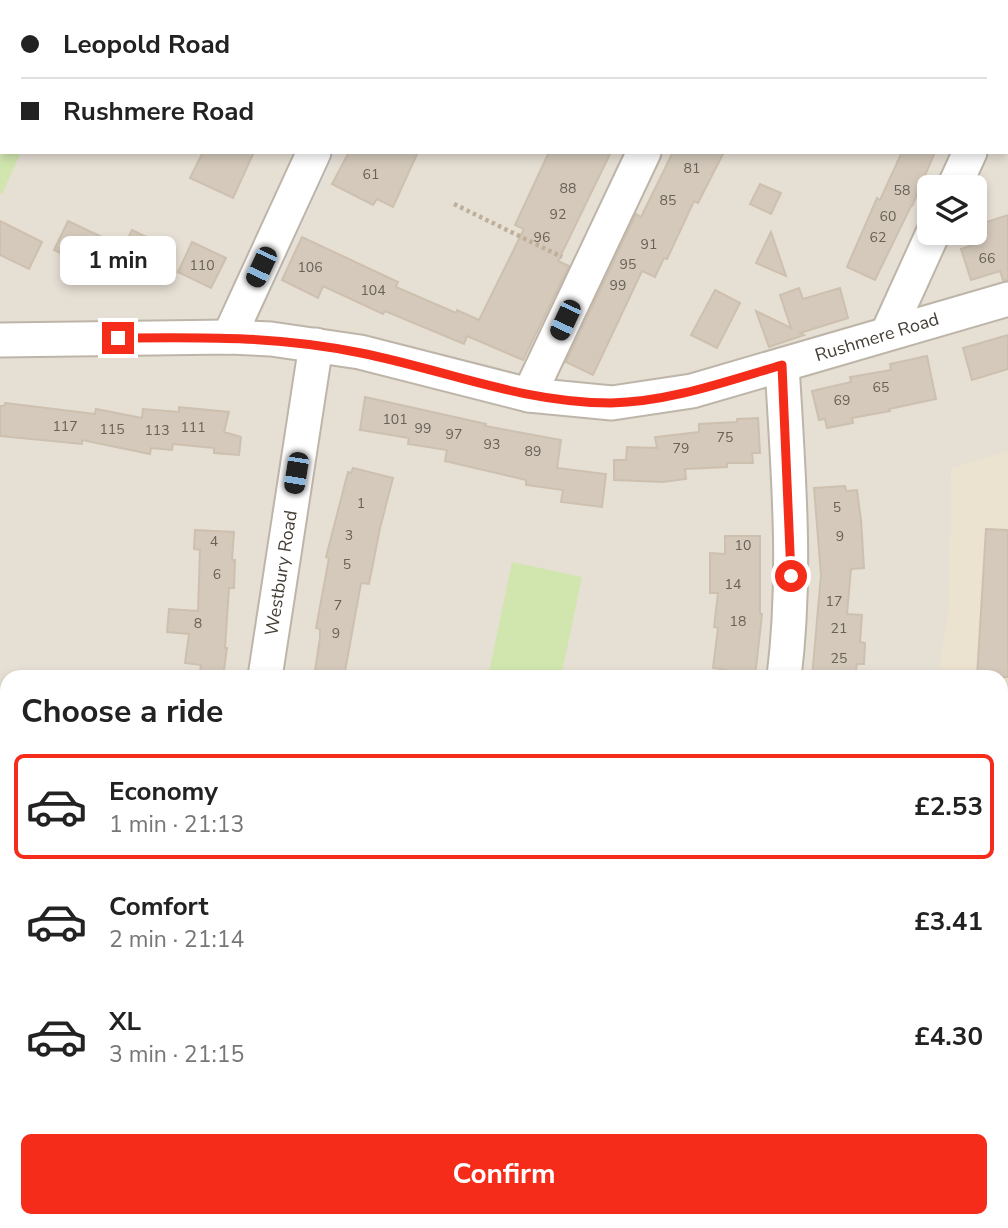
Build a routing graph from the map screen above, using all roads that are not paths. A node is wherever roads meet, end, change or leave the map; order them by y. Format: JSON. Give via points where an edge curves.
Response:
{"nodes":[{"id":1,"x":313,"y":154,"type":"edge"},
{"id":2,"x":643,"y":154,"type":"edge"},
{"id":3,"x":969,"y":154,"type":"edge"},
{"id":4,"x":959,"y":175,"type":"edge"},
{"id":5,"x":928,"y":245,"type":"edge"},
{"id":6,"x":1008,"y":299,"type":"edge"},
{"id":7,"x":888,"y":332,"type":"junction"},
{"id":8,"x":229,"y":337,"type":"junction"},
{"id":9,"x":0,"y":340,"type":"edge"},
{"id":10,"x":316,"y":345,"type":"junction"},
{"id":11,"x":782,"y":365,"type":"junction"},
{"id":12,"x":530,"y":396,"type":"junction"},
{"id":13,"x":266,"y":670,"type":"edge"},
{"id":14,"x":784,"y":670,"type":"edge"}],
"edges":[{"from":1,"to":8,"type":"street"},
{"from":2,"to":12,"type":"street"},
{"from":3,"to":4,"type":"street"},
{"from":5,"to":7,"type":"street"},
{"from":6,"to":7,"type":"street","name":"Rushmere Road"},
{"from":7,"to":11,"type":"street","name":"Rushmere Road"},
{"from":8,"to":9,"type":"street","name":"Rushmere Road"},
{"from":8,"to":10,"type":"street","name":"Rushmere Road"},
{"from":10,"to":12,"type":"street","name":"Rushmere Road","via":[[395,360]]},
{"from":10,"to":13,"type":"street","name":"Westbury Road"},
{"from":11,"to":12,"type":"street","name":"Rushmere Road","via":[[692,391],[637,401]]},
{"from":11,"to":14,"type":"street","via":[[791,529]]}]}
